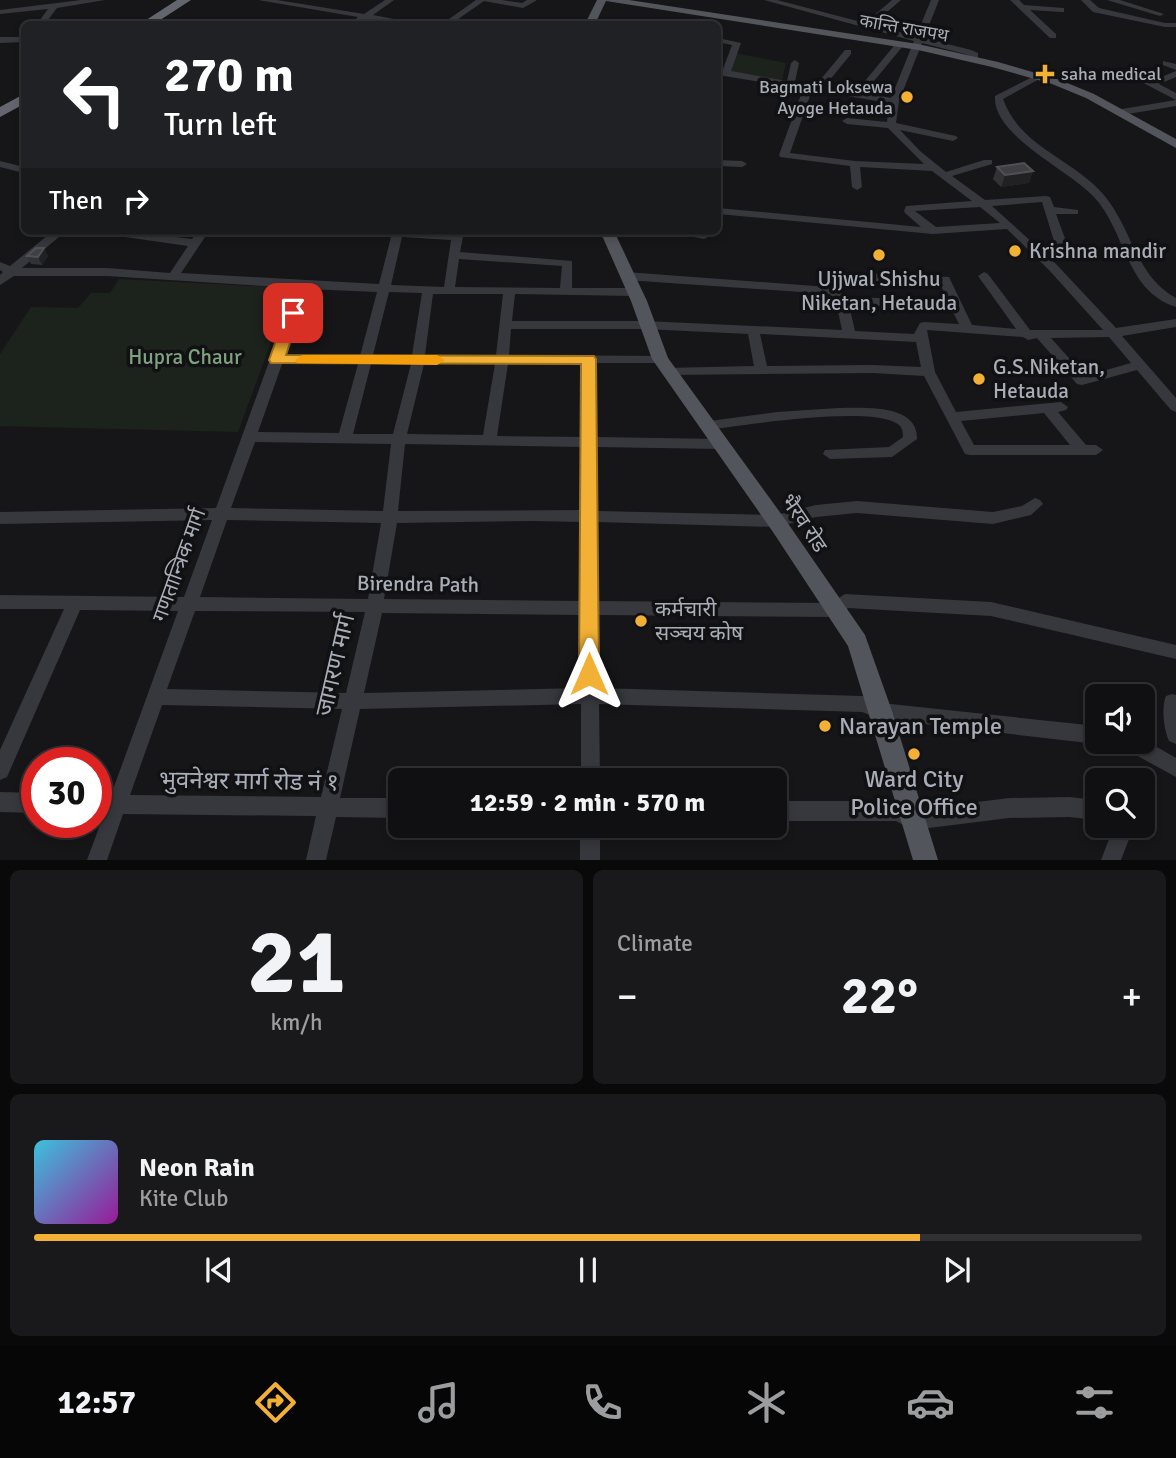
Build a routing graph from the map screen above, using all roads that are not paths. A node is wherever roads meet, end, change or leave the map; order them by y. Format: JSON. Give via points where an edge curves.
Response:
{"nodes":[{"id":1,"x":101,"y":0,"type":"edge"},
{"id":2,"x":185,"y":0,"type":"edge"},
{"id":3,"x":262,"y":0,"type":"edge"},
{"id":4,"x":390,"y":0,"type":"edge"},
{"id":5,"x":481,"y":0,"type":"edge"},
{"id":6,"x":488,"y":0,"type":"edge"},
{"id":7,"x":533,"y":0,"type":"edge"},
{"id":8,"x":602,"y":0,"type":"edge"},
{"id":9,"x":610,"y":0,"type":"edge"},
{"id":10,"x":768,"y":0,"type":"edge"},
{"id":11,"x":897,"y":0,"type":"edge"},
{"id":12,"x":935,"y":0,"type":"edge"},
{"id":13,"x":1086,"y":0,"type":"edge"},
{"id":14,"x":1111,"y":0,"type":"edge"},
{"id":15,"x":85,"y":2,"type":"junction"},
{"id":16,"x":22,"y":4,"type":"edge"},
{"id":17,"x":1017,"y":4,"type":"edge"},
{"id":18,"x":55,"y":5,"type":"junction"},
{"id":19,"x":1061,"y":9,"type":"dead end"},
{"id":20,"x":0,"y":12,"type":"edge"},
{"id":21,"x":81,"y":13,"type":"dead end"},
{"id":22,"x":366,"y":16,"type":"junction"},
{"id":23,"x":1176,"y":18,"type":"edge"},
{"id":24,"x":43,"y":21,"type":"edge"},
{"id":25,"x":151,"y":21,"type":"edge"},
{"id":26,"x":358,"y":21,"type":"edge"},
{"id":27,"x":397,"y":21,"type":"edge"},
{"id":28,"x":450,"y":21,"type":"edge"},
{"id":29,"x":592,"y":21,"type":"edge"},
{"id":30,"x":867,"y":25,"type":"junction"},
{"id":31,"x":1176,"y":25,"type":"edge"},
{"id":32,"x":1052,"y":36,"type":"dead end"},
{"id":33,"x":0,"y":40,"type":"edge"},
{"id":34,"x":21,"y":40,"type":"edge"},
{"id":35,"x":721,"y":40,"type":"edge"},
{"id":36,"x":920,"y":43,"type":"junction"},
{"id":37,"x":900,"y":44,"type":"junction"},
{"id":38,"x":848,"y":51,"type":"dead end"},
{"id":39,"x":795,"y":63,"type":"dead end"},
{"id":40,"x":1166,"y":63,"type":"dead end"},
{"id":41,"x":881,"y":67,"type":"junction"},
{"id":42,"x":1176,"y":67,"type":"edge"},
{"id":43,"x":906,"y":72,"type":"junction"},
{"id":44,"x":721,"y":73,"type":"edge"},
{"id":45,"x":1131,"y":73,"type":"dead end"},
{"id":46,"x":1176,"y":74,"type":"edge"},
{"id":47,"x":1039,"y":77,"type":"junction"},
{"id":48,"x":1152,"y":84,"type":"junction"},
{"id":49,"x":790,"y":85,"type":"junction"},
{"id":50,"x":813,"y":88,"type":"junction"},
{"id":51,"x":858,"y":95,"type":"junction"},
{"id":52,"x":1176,"y":97,"type":"edge"},
{"id":53,"x":21,"y":100,"type":"edge"},
{"id":54,"x":894,"y":101,"type":"junction"},
{"id":55,"x":1176,"y":103,"type":"edge"},
{"id":56,"x":1122,"y":112,"type":"junction"},
{"id":57,"x":0,"y":113,"type":"edge"},
{"id":58,"x":847,"y":121,"type":"dead end"},
{"id":59,"x":891,"y":125,"type":"junction"},
{"id":60,"x":953,"y":138,"type":"dead end"},
{"id":61,"x":1176,"y":144,"type":"edge"},
{"id":62,"x":988,"y":162,"type":"dead end"},
{"id":63,"x":721,"y":163,"type":"edge"},
{"id":64,"x":0,"y":164,"type":"edge"},
{"id":65,"x":742,"y":164,"type":"dead end"},
{"id":66,"x":855,"y":164,"type":"junction"},
{"id":67,"x":934,"y":168,"type":"junction"},
{"id":68,"x":21,"y":169,"type":"edge"},
{"id":69,"x":946,"y":175,"type":"junction"},
{"id":70,"x":857,"y":187,"type":"dead end"},
{"id":71,"x":983,"y":202,"type":"junction"},
{"id":72,"x":1050,"y":210,"type":"junction"},
{"id":73,"x":721,"y":211,"type":"edge"},
{"id":74,"x":1074,"y":212,"type":"dead end"},
{"id":75,"x":1010,"y":226,"type":"junction"},
{"id":76,"x":933,"y":231,"type":"junction"},
{"id":77,"x":54,"y":235,"type":"edge"},
{"id":78,"x":144,"y":235,"type":"edge"},
{"id":79,"x":200,"y":235,"type":"edge"},
{"id":80,"x":397,"y":235,"type":"edge"},
{"id":81,"x":426,"y":235,"type":"edge"},
{"id":82,"x":610,"y":235,"type":"edge"},
{"id":83,"x":698,"y":235,"type":"edge"},
{"id":84,"x":704,"y":236,"type":"dead end"},
{"id":85,"x":194,"y":243,"type":"junction"},
{"id":86,"x":1060,"y":244,"type":"dead end"},
{"id":87,"x":455,"y":255,"type":"junction"},
{"id":88,"x":6,"y":269,"type":"edge"},
{"id":89,"x":173,"y":276,"type":"junction"},
{"id":90,"x":984,"y":276,"type":"dead end"},
{"id":91,"x":0,"y":281,"type":"edge"},
{"id":92,"x":630,"y":284,"type":"junction"},
{"id":93,"x":300,"y":285,"type":"junction"},
{"id":94,"x":384,"y":288,"type":"junction"},
{"id":95,"x":0,"y":290,"type":"edge"},
{"id":96,"x":428,"y":290,"type":"junction"},
{"id":97,"x":449,"y":290,"type":"junction"},
{"id":98,"x":509,"y":292,"type":"junction"},
{"id":99,"x":566,"y":292,"type":"junction"},
{"id":100,"x":838,"y":296,"type":"junction"},
{"id":101,"x":1176,"y":303,"type":"edge"},
{"id":102,"x":955,"y":304,"type":"junction"},
{"id":103,"x":1176,"y":323,"type":"edge"},
{"id":104,"x":505,"y":325,"type":"junction"},
{"id":105,"x":645,"y":325,"type":"junction"},
{"id":106,"x":752,"y":329,"type":"junction"},
{"id":107,"x":967,"y":329,"type":"junction"},
{"id":108,"x":1110,"y":331,"type":"junction"},
{"id":109,"x":849,"y":333,"type":"junction"},
{"id":110,"x":1035,"y":335,"type":"junction"},
{"id":111,"x":922,"y":338,"type":"junction"},
{"id":112,"x":589,"y":359,"type":"junction"},
{"id":113,"x":276,"y":360,"type":"junction"},
{"id":114,"x":364,"y":360,"type":"junction"},
{"id":115,"x":418,"y":360,"type":"junction"},
{"id":116,"x":502,"y":360,"type":"junction"},
{"id":117,"x":664,"y":365,"type":"junction"},
{"id":118,"x":1139,"y":365,"type":"junction"},
{"id":119,"x":762,"y":371,"type":"junction"},
{"id":120,"x":928,"y":372,"type":"junction"},
{"id":121,"x":1176,"y":407,"type":"edge"},
{"id":122,"x":951,"y":416,"type":"junction"},
{"id":123,"x":707,"y":425,"type":"junction"},
{"id":124,"x":249,"y":437,"type":"junction"},
{"id":125,"x":345,"y":439,"type":"junction"},
{"id":126,"x":399,"y":439,"type":"junction"},
{"id":127,"x":489,"y":440,"type":"junction"},
{"id":128,"x":589,"y":442,"type":"junction"},
{"id":129,"x":720,"y":444,"type":"junction"},
{"id":130,"x":830,"y":454,"type":"dead end"},
{"id":131,"x":1035,"y":504,"type":"dead end"},
{"id":132,"x":221,"y":514,"type":"junction"},
{"id":133,"x":390,"y":517,"type":"junction"},
{"id":134,"x":589,"y":517,"type":"junction"},
{"id":135,"x":1,"y":520,"type":"edge"},
{"id":136,"x":776,"y":521,"type":"junction"},
{"id":137,"x":0,"y":603,"type":"edge"},
{"id":138,"x":75,"y":603,"type":"junction"},
{"id":139,"x":189,"y":604,"type":"junction"},
{"id":140,"x":374,"y":606,"type":"junction"},
{"id":141,"x":589,"y":609,"type":"junction"},
{"id":142,"x":835,"y":610,"type":"junction"},
{"id":143,"x":1176,"y":652,"type":"edge"},
{"id":144,"x":589,"y":696,"type":"junction"},
{"id":145,"x":155,"y":697,"type":"junction"},
{"id":146,"x":352,"y":701,"type":"junction"},
{"id":147,"x":1172,"y":702,"type":"dead end"},
{"id":148,"x":881,"y":711,"type":"junction"},
{"id":149,"x":1085,"y":734,"type":"edge"},
{"id":150,"x":1176,"y":735,"type":"edge"},
{"id":151,"x":1151,"y":754,"type":"edge"},
{"id":152,"x":590,"y":768,"type":"edge"},
{"id":153,"x":1176,"y":768,"type":"edge"},
{"id":154,"x":0,"y":771,"type":"edge"},
{"id":155,"x":0,"y":803,"type":"edge"},
{"id":156,"x":21,"y":803,"type":"edge"},
{"id":157,"x":112,"y":804,"type":"edge"},
{"id":158,"x":117,"y":804,"type":"junction"},
{"id":159,"x":326,"y":807,"type":"junction"},
{"id":160,"x":388,"y":808,"type":"edge"},
{"id":161,"x":1085,"y":809,"type":"edge"},
{"id":162,"x":787,"y":811,"type":"edge"},
{"id":163,"x":914,"y":820,"type":"junction"},
{"id":164,"x":590,"y":838,"type":"edge"},
{"id":165,"x":1119,"y":838,"type":"edge"},
{"id":166,"x":97,"y":859,"type":"edge"},
{"id":167,"x":316,"y":859,"type":"edge"},
{"id":168,"x":590,"y":859,"type":"edge"},
{"id":169,"x":926,"y":859,"type":"edge"},
{"id":170,"x":1111,"y":859,"type":"edge"}],
"edges":[{"from":1,"to":15,"type":"street"},
{"from":2,"to":25,"type":"highway"},
{"from":3,"to":22,"type":"street"},
{"from":4,"to":22,"type":"street"},
{"from":5,"to":28,"type":"street"},
{"from":6,"to":7,"type":"street","via":[[523,6]]},
{"from":8,"to":29,"type":"main road"},
{"from":9,"to":37,"type":"main road","name":"कान्ति राजपथ"},
{"from":10,"to":30,"type":"street"},
{"from":11,"to":30,"type":"street"},
{"from":12,"to":36,"type":"street"},
{"from":13,"to":31,"type":"street","via":[[1096,10]]},
{"from":14,"to":23,"type":"street"},
{"from":15,"to":18,"type":"street"},
{"from":15,"to":21,"type":"street"},
{"from":16,"to":18,"type":"street"},
{"from":16,"to":20,"type":"street"},
{"from":17,"to":19,"type":"street"},
{"from":17,"to":32,"type":"street"},
{"from":18,"to":24,"type":"street"},
{"from":22,"to":26,"type":"street"},
{"from":22,"to":27,"type":"street"},
{"from":30,"to":36,"type":"street"},
{"from":33,"to":34,"type":"street"},
{"from":35,"to":44,"type":"street","via":[[737,43],[727,71]]},
{"from":36,"to":37,"type":"main road","name":"कान्ति राजपथ"},
{"from":36,"to":43,"type":"street"},
{"from":36,"to":47,"type":"main road","name":"कान्ति राजपथ"},
{"from":37,"to":41,"type":"street"},
{"from":38,"to":50,"type":"street"},
{"from":39,"to":49,"type":"street"},
{"from":40,"to":42,"type":"street"},
{"from":41,"to":43,"type":"street"},
{"from":41,"to":51,"type":"street"},
{"from":43,"to":54,"type":"street"},
{"from":44,"to":49,"type":"street"},
{"from":45,"to":48,"type":"street"},
{"from":46,"to":48,"type":"street"},
{"from":47,"to":56,"type":"main road","name":"कान्ति राजपथ"},
{"from":47,"to":101,"type":"street","via":[[998,99],[1012,126],[1097,193],[1121,227],[1132,259],[1154,289]]},
{"from":48,"to":52,"type":"street"},
{"from":49,"to":50,"type":"street"},
{"from":50,"to":51,"type":"street"},
{"from":50,"to":66,"type":"street","via":[[784,155]]},
{"from":51,"to":54,"type":"street"},
{"from":53,"to":57,"type":"highway"},
{"from":54,"to":59,"type":"street"},
{"from":55,"to":56,"type":"street"},
{"from":56,"to":61,"type":"main road","name":"कान्ति राजपथ"},
{"from":58,"to":59,"type":"street"},
{"from":59,"to":60,"type":"street"},
{"from":59,"to":67,"type":"street","via":[[904,145]]},
{"from":62,"to":69,"type":"street"},
{"from":63,"to":65,"type":"street"},
{"from":64,"to":68,"type":"street"},
{"from":66,"to":67,"type":"street"},
{"from":66,"to":70,"type":"street"},
{"from":67,"to":69,"type":"street"},
{"from":69,"to":71,"type":"street"},
{"from":71,"to":72,"type":"street","via":[[1046,199]]},
{"from":71,"to":75,"type":"street"},
{"from":71,"to":76,"type":"street","via":[[910,208]]},
{"from":72,"to":74,"type":"street"},
{"from":72,"to":86,"type":"street"},
{"from":73,"to":76,"type":"street"},
{"from":75,"to":76,"type":"street"},
{"from":75,"to":108,"type":"street"},
{"from":77,"to":88,"type":"street"},
{"from":78,"to":85,"type":"street"},
{"from":79,"to":85,"type":"street"},
{"from":80,"to":94,"type":"street"},
{"from":81,"to":87,"type":"street","via":[[455,237]]},
{"from":82,"to":92,"type":"main road","name":"भैरव रोड"},
{"from":83,"to":84,"type":"street"},
{"from":85,"to":89,"type":"street"},
{"from":87,"to":97,"type":"street"},
{"from":87,"to":99,"type":"street","via":[[568,263]]},
{"from":88,"to":89,"type":"street"},
{"from":88,"to":91,"type":"street"},
{"from":88,"to":95,"type":"street"},
{"from":89,"to":93,"type":"street"},
{"from":90,"to":110,"type":"street"},
{"from":92,"to":99,"type":"street"},
{"from":92,"to":100,"type":"street"},
{"from":92,"to":105,"type":"main road","name":"भैरव रोड"},
{"from":93,"to":94,"type":"street"},
{"from":93,"to":113,"type":"street","name":"गणतान्त्रिक मार्ग"},
{"from":94,"to":96,"type":"street"},
{"from":94,"to":114,"type":"street"},
{"from":96,"to":97,"type":"street"},
{"from":96,"to":115,"type":"street","name":"जागरण मार्ग"},
{"from":97,"to":98,"type":"street"},
{"from":98,"to":99,"type":"street"},
{"from":98,"to":104,"type":"street"},
{"from":100,"to":102,"type":"street"},
{"from":100,"to":102,"type":"street","via":[[838,276],[945,280]]},
{"from":100,"to":109,"type":"street"},
{"from":102,"to":107,"type":"street"},
{"from":103,"to":108,"type":"street"},
{"from":104,"to":105,"type":"street"},
{"from":104,"to":116,"type":"street"},
{"from":105,"to":106,"type":"street"},
{"from":105,"to":117,"type":"main road","name":"भैरव रोड"},
{"from":106,"to":109,"type":"street"},
{"from":106,"to":119,"type":"street"},
{"from":107,"to":110,"type":"street"},
{"from":107,"to":111,"type":"street","via":[[924,326]]},
{"from":108,"to":110,"type":"street"},
{"from":108,"to":118,"type":"street"},
{"from":109,"to":111,"type":"street"},
{"from":110,"to":118,"type":"street","via":[[1083,381]]},
{"from":111,"to":120,"type":"street"},
{"from":112,"to":116,"type":"street"},
{"from":112,"to":117,"type":"street"},
{"from":112,"to":128,"type":"street"},
{"from":113,"to":114,"type":"street"},
{"from":113,"to":124,"type":"street","name":"गणतान्त्रिक मार्ग"},
{"from":114,"to":115,"type":"street"},
{"from":114,"to":125,"type":"street"},
{"from":115,"to":116,"type":"street"},
{"from":115,"to":126,"type":"street","name":"जागरण मार्ग"},
{"from":116,"to":127,"type":"street"},
{"from":117,"to":119,"type":"street"},
{"from":117,"to":123,"type":"main road","name":"भैरव रोड"},
{"from":118,"to":121,"type":"street"},
{"from":119,"to":120,"type":"street"},
{"from":120,"to":122,"type":"street"},
{"from":122,"to":122,"type":"street","via":[[1054,408],[1089,450],[973,452]]},
{"from":123,"to":129,"type":"main road","name":"भैरव रोड"},
{"from":123,"to":130,"type":"street","via":[[776,415],[873,414],[894,416],[911,432],[910,439],[892,452]]},
{"from":124,"to":125,"type":"street"},
{"from":124,"to":132,"type":"street","name":"गणतान्त्रिक मार्ग"},
{"from":125,"to":126,"type":"street"},
{"from":126,"to":127,"type":"street"},
{"from":126,"to":133,"type":"street","name":"जागरण मार्ग"},
{"from":127,"to":128,"type":"street"},
{"from":128,"to":129,"type":"street"},
{"from":128,"to":134,"type":"street"},
{"from":129,"to":136,"type":"main road","name":"भैरव रोड"},
{"from":131,"to":136,"type":"street","via":[[1026,511],[993,518],[857,507]]},
{"from":132,"to":133,"type":"street"},
{"from":132,"to":135,"type":"street"},
{"from":132,"to":139,"type":"street","name":"गणतान्त्रिक मार्ग"},
{"from":133,"to":134,"type":"street"},
{"from":133,"to":140,"type":"street","name":"जागरण मार्ग"},
{"from":134,"to":136,"type":"street"},
{"from":134,"to":141,"type":"street"},
{"from":136,"to":142,"type":"main road","name":"भैरव रोड"},
{"from":137,"to":138,"type":"street","name":"Birendra Path"},
{"from":138,"to":139,"type":"street","name":"Birendra Path"},
{"from":138,"to":154,"type":"street"},
{"from":139,"to":140,"type":"street","name":"Birendra Path"},
{"from":139,"to":145,"type":"street","name":"गणतान्त्रिक मार्ग"},
{"from":140,"to":141,"type":"street","name":"Birendra Path"},
{"from":140,"to":146,"type":"street","name":"जागरण मार्ग"},
{"from":141,"to":142,"type":"street","name":"Birendra Path"},
{"from":141,"to":144,"type":"street"},
{"from":142,"to":143,"type":"street","name":"Birendra Path","via":[[845,601],[990,609]]},
{"from":142,"to":148,"type":"main road","name":"भैरव रोड","via":[[856,642]]},
{"from":144,"to":146,"type":"street"},
{"from":144,"to":148,"type":"street","via":[[862,705]]},
{"from":144,"to":152,"type":"street"},
{"from":145,"to":146,"type":"street"},
{"from":145,"to":158,"type":"street","name":"गणतान्त्रिक मार्ग"},
{"from":146,"to":159,"type":"street","name":"जागरण मार्ग"},
{"from":147,"to":150,"type":"street"},
{"from":148,"to":149,"type":"street"},
{"from":148,"to":163,"type":"main road","name":"भैरव रोड"},
{"from":151,"to":153,"type":"street"},
{"from":155,"to":156,"type":"street"},
{"from":157,"to":158,"type":"street","name":"भुवनेश्वर मार्ग रोड नं १"},
{"from":158,"to":159,"type":"street","name":"भुवनेश्वर मार्ग रोड नं १"},
{"from":158,"to":166,"type":"street","name":"गणतान्त्रिक मार्ग"},
{"from":159,"to":160,"type":"street","name":"भुवनेश्वर मार्ग रोड नं १"},
{"from":159,"to":167,"type":"street","name":"जागरण मार्ग"},
{"from":161,"to":163,"type":"street","via":[[1009,808]]},
{"from":162,"to":163,"type":"street","via":[[898,811]]},
{"from":163,"to":169,"type":"main road","name":"भैरव रोड"},
{"from":164,"to":168,"type":"street"},
{"from":165,"to":170,"type":"street"}]}
